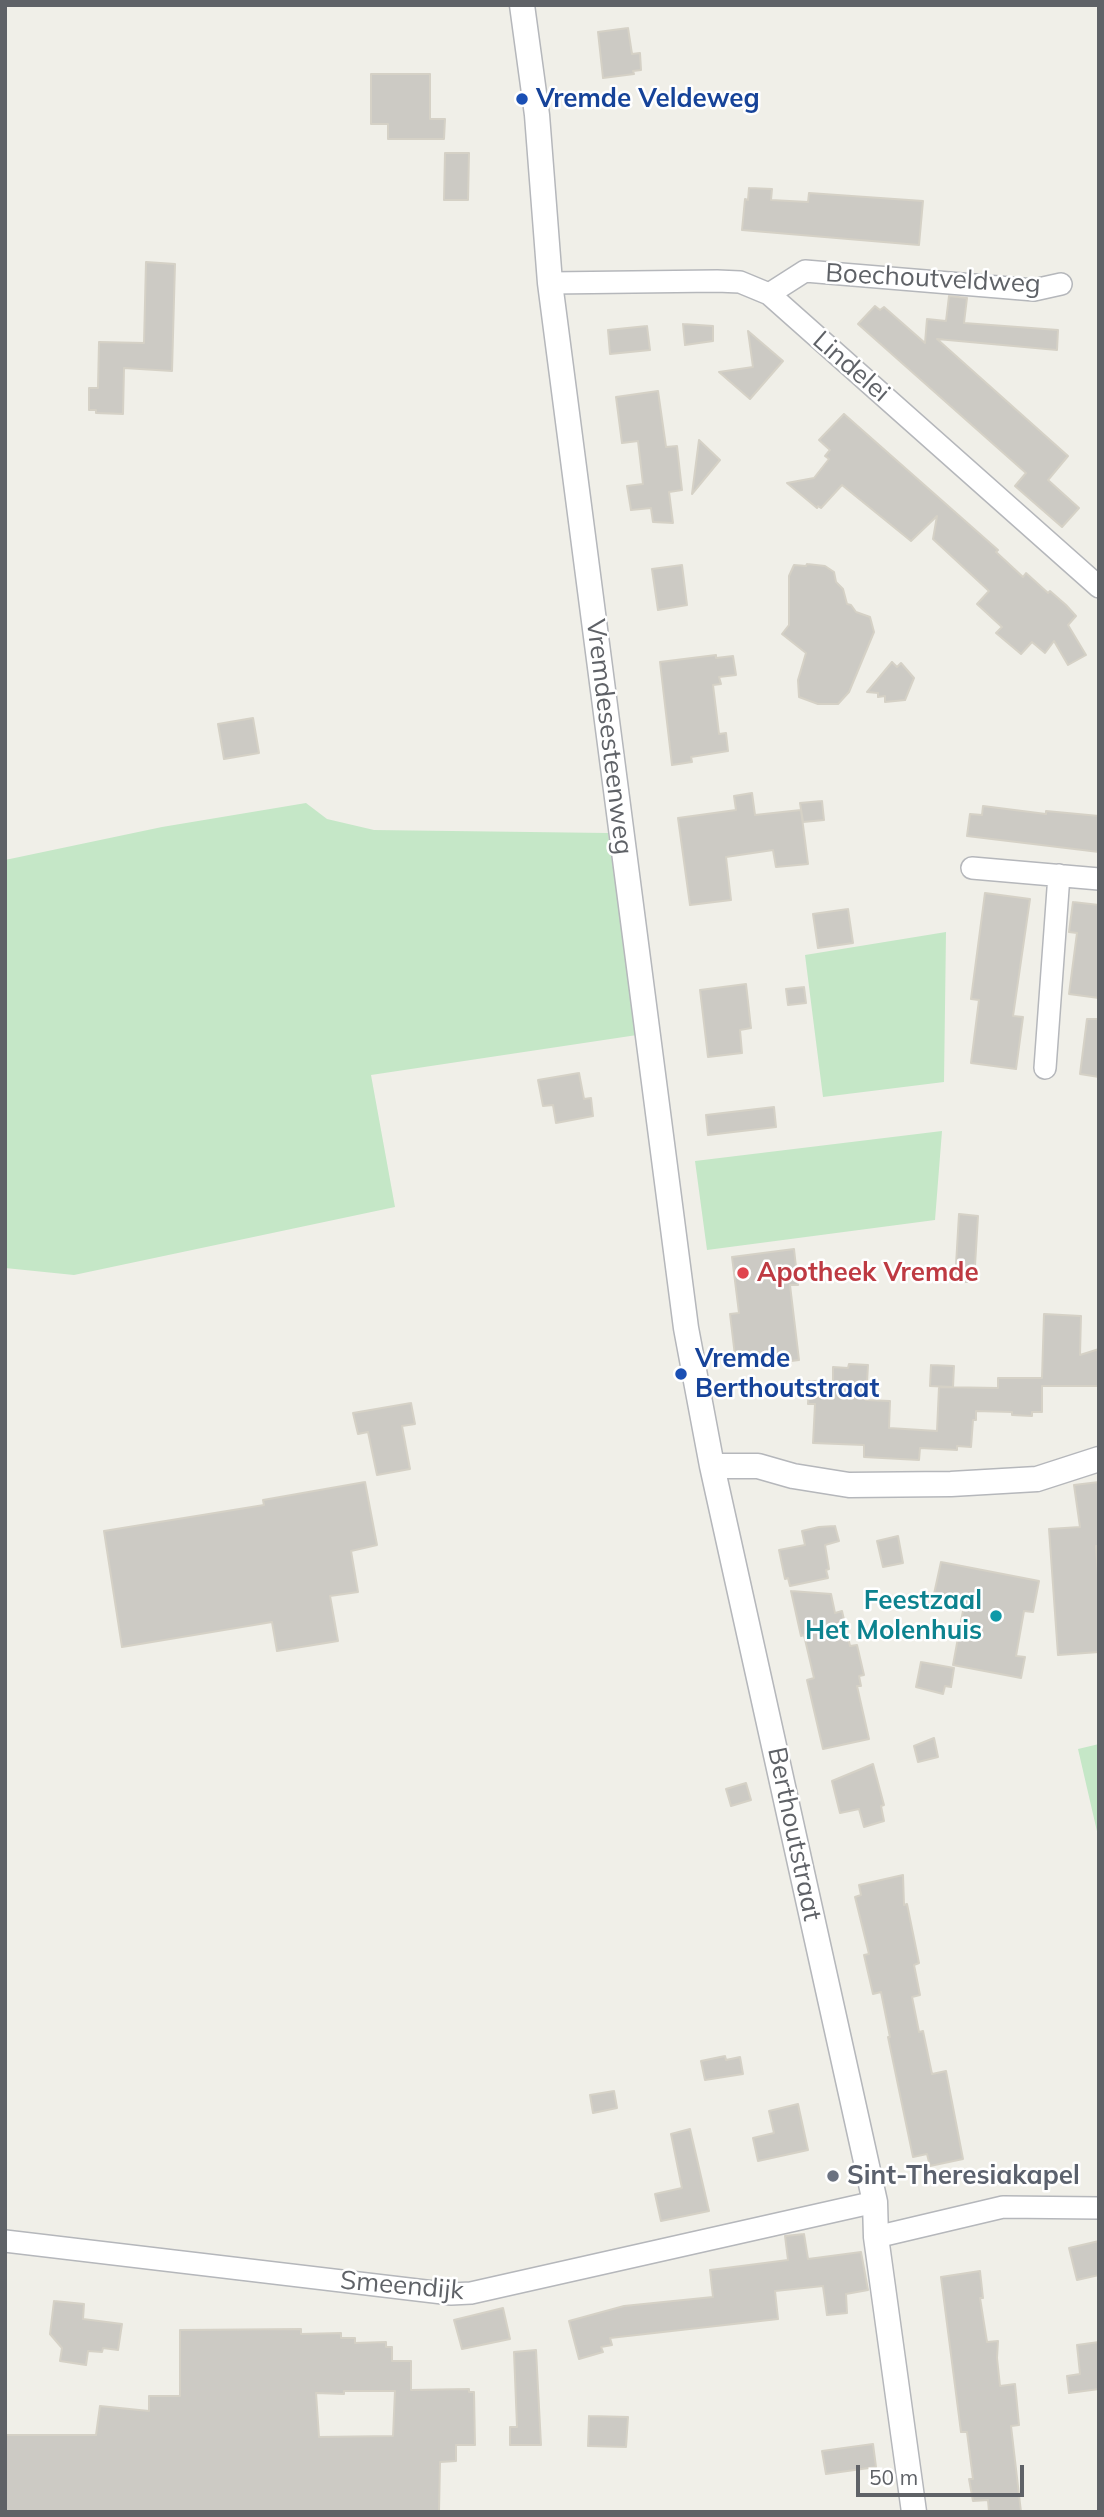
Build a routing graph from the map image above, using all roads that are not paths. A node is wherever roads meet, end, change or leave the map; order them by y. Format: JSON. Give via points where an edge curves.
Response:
{"nodes":[{"id":1,"x":523,"y":5,"type":"edge"},
{"id":2,"x":550,"y":283,"type":"junction"},
{"id":3,"x":1061,"y":284,"type":"dead end"},
{"id":4,"x":769,"y":294,"type":"junction"},
{"id":5,"x":1099,"y":587,"type":"edge"},
{"id":6,"x":972,"y":868,"type":"dead end"},
{"id":7,"x":1059,"y":875,"type":"junction"},
{"id":8,"x":1099,"y":879,"type":"edge"},
{"id":9,"x":1045,"y":1068,"type":"dead end"},
{"id":10,"x":1099,"y":1459,"type":"edge"},
{"id":11,"x":712,"y":1466,"type":"junction"},
{"id":12,"x":875,"y":2202,"type":"junction"},
{"id":13,"x":1099,"y":2208,"type":"edge"},
{"id":14,"x":876,"y":2237,"type":"junction"},
{"id":15,"x":5,"y":2241,"type":"edge"},
{"id":16,"x":914,"y":2512,"type":"edge"}],
"edges":[{"from":1,"to":2,"type":"street","name":"Vremdesesteenweg"},
{"from":2,"to":4,"type":"street","name":"Lindelei","via":[[740,282]]},
{"from":2,"to":11,"type":"street","name":"Vremdesesteenweg","via":[[686,1328]]},
{"from":3,"to":4,"type":"street","name":"Boechoutveldweg","via":[[1034,290],[806,271]]},
{"from":4,"to":5,"type":"street","name":"Lindelei"},
{"from":6,"to":7,"type":"street"},
{"from":7,"to":8,"type":"street"},
{"from":7,"to":9,"type":"street"},
{"from":10,"to":11,"type":"street","via":[[1037,1479],[951,1484],[849,1485],[758,1466]]},
{"from":11,"to":12,"type":"street","name":"Berthoutstraat"},
{"from":12,"to":14,"type":"street","name":"Berthoutstraat"},
{"from":12,"to":15,"type":"street","name":"Smeendijk","via":[[461,2294]]},
{"from":13,"to":14,"type":"street","via":[[1003,2207]]},
{"from":14,"to":16,"type":"street"}]}
